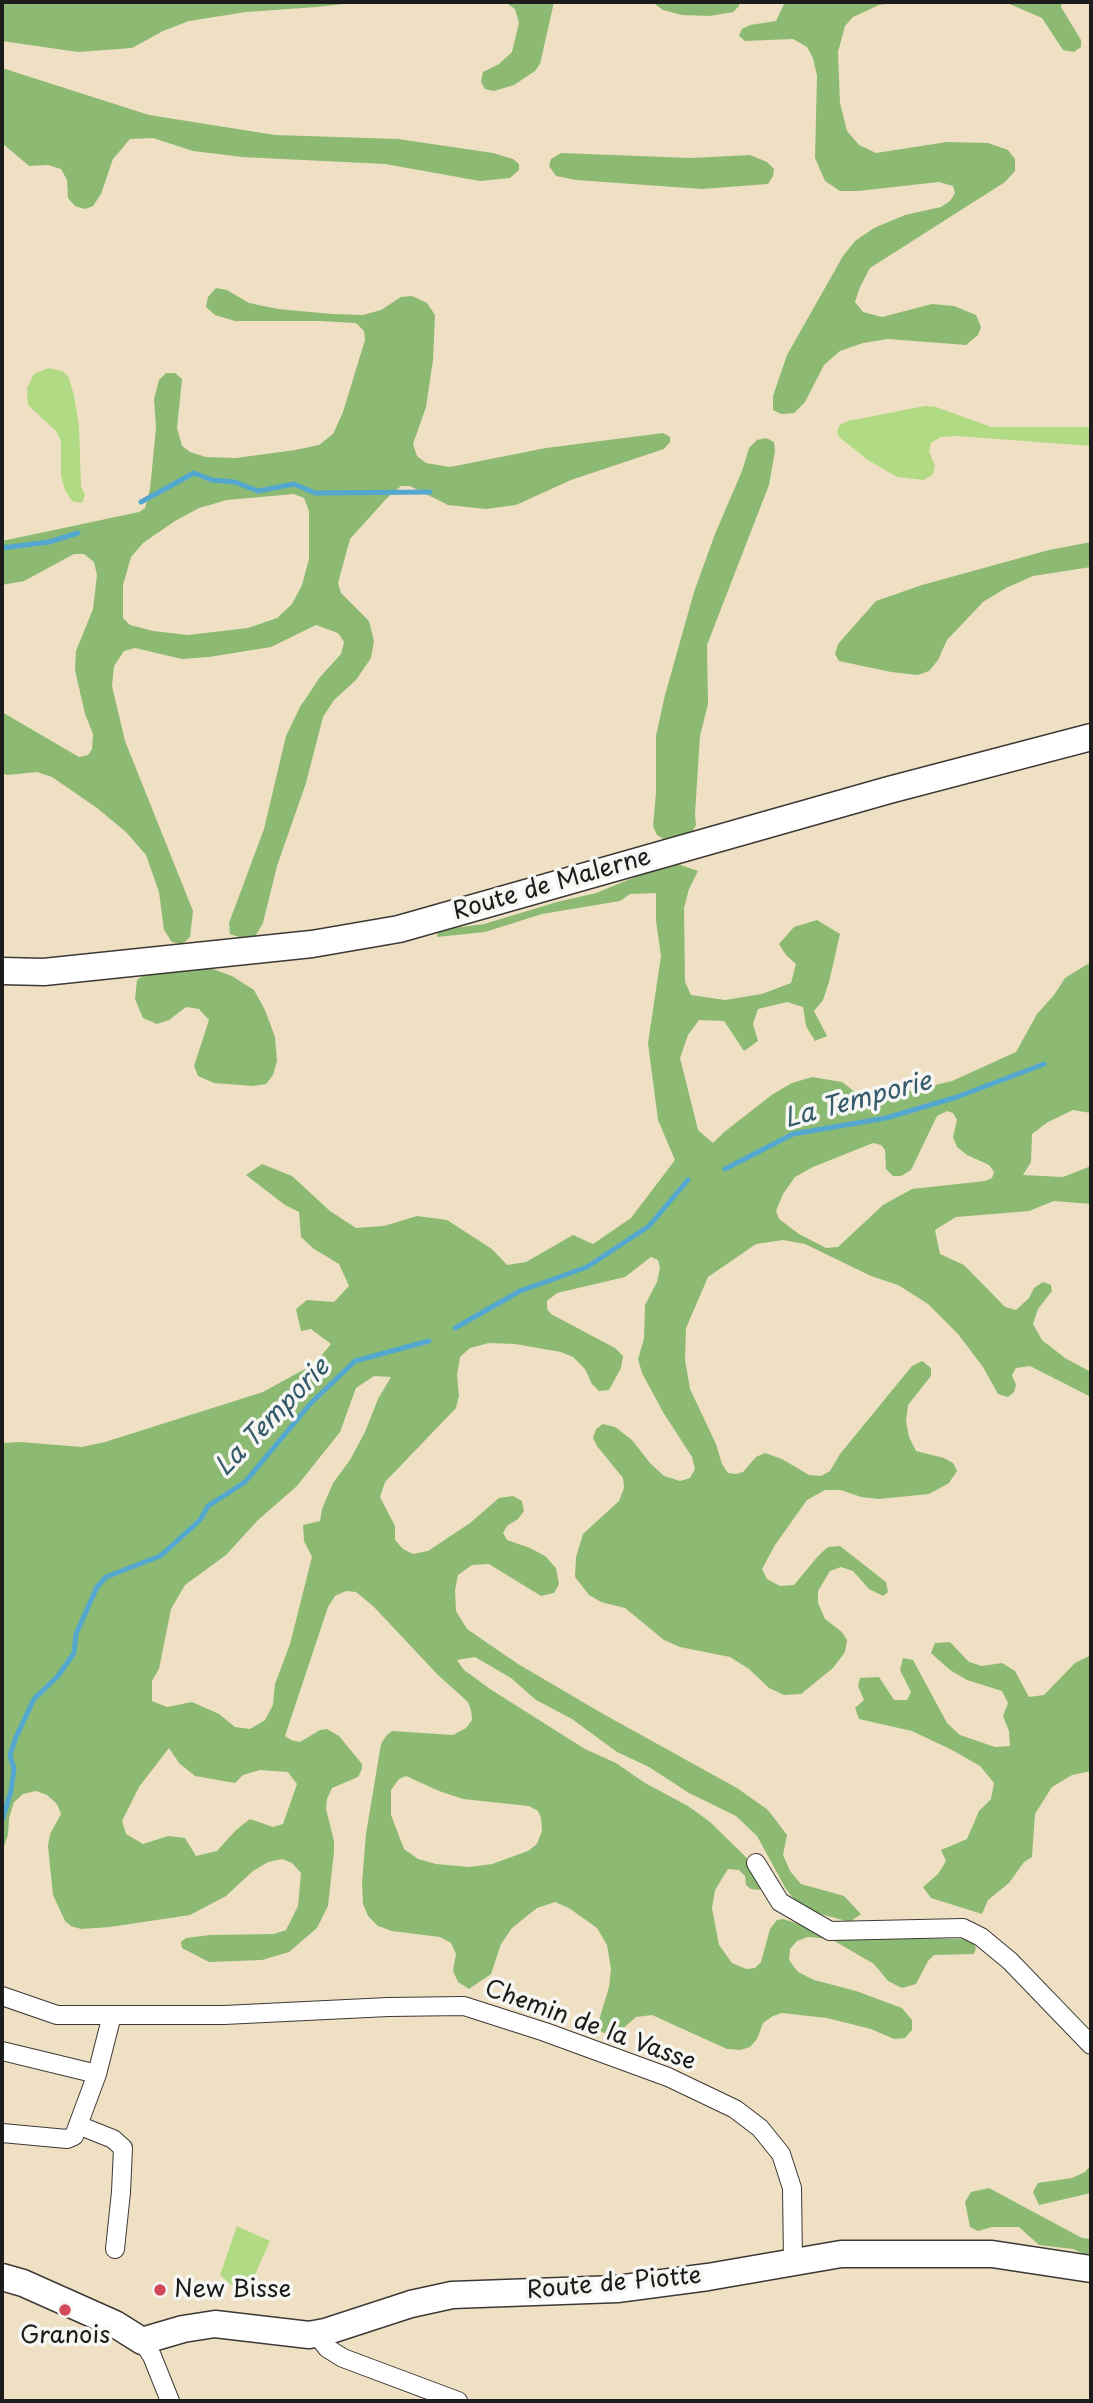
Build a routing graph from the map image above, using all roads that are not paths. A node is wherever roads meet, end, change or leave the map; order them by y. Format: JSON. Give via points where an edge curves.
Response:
{"nodes":[{"id":1,"x":1091,"y":737,"type":"edge"},
{"id":2,"x":2,"y":971,"type":"edge"},
{"id":3,"x":756,"y":1863,"type":"dead end"},
{"id":4,"x":2,"y":1996,"type":"edge"},
{"id":5,"x":112,"y":2015,"type":"junction"},
{"id":6,"x":1091,"y":2045,"type":"edge"},
{"id":7,"x":2,"y":2051,"type":"edge"},
{"id":8,"x":97,"y":2074,"type":"junction"},
{"id":9,"x":78,"y":2125,"type":"junction"},
{"id":10,"x":2,"y":2133,"type":"edge"},
{"id":11,"x":115,"y":2249,"type":"dead end"},
{"id":12,"x":793,"y":2261,"type":"junction"},
{"id":13,"x":1091,"y":2269,"type":"edge"},
{"id":14,"x":2,"y":2277,"type":"edge"},
{"id":15,"x":316,"y":2334,"type":"junction"},
{"id":16,"x":142,"y":2341,"type":"junction"},
{"id":17,"x":170,"y":2401,"type":"edge"},
{"id":18,"x":458,"y":2401,"type":"edge"}],
"edges":[{"from":1,"to":2,"type":"street","name":"Route de Malerne","via":[[399,929],[312,944],[44,972]]},
{"from":3,"to":6,"type":"street","via":[[779,1902],[830,1931],[963,1928],[981,1937]]},
{"from":4,"to":5,"type":"street","name":"Chemin de la Vasse","via":[[57,2015]]},
{"from":5,"to":8,"type":"street"},
{"from":5,"to":12,"type":"street","name":"Chemin de la Vasse","via":[[464,2006],[545,2032],[668,2077],[735,2109],[760,2128],[781,2154],[792,2188]]},
{"from":7,"to":8,"type":"street"},
{"from":8,"to":9,"type":"street"},
{"from":9,"to":10,"type":"street","via":[[74,2136],[67,2139]]},
{"from":9,"to":11,"type":"street","via":[[113,2139],[122,2148]]},
{"from":12,"to":13,"type":"street","name":"Route de Piotte","via":[[876,2252],[966,2253]]},
{"from":12,"to":15,"type":"street","name":"Route de Piotte","via":[[617,2289],[452,2295]]},
{"from":14,"to":16,"type":"street","via":[[115,2324]]},
{"from":15,"to":16,"type":"street","name":"Route de Piotte","via":[[215,2325]]},
{"from":15,"to":18,"type":"street","via":[[343,2358]]},
{"from":16,"to":17,"type":"street"}]}
